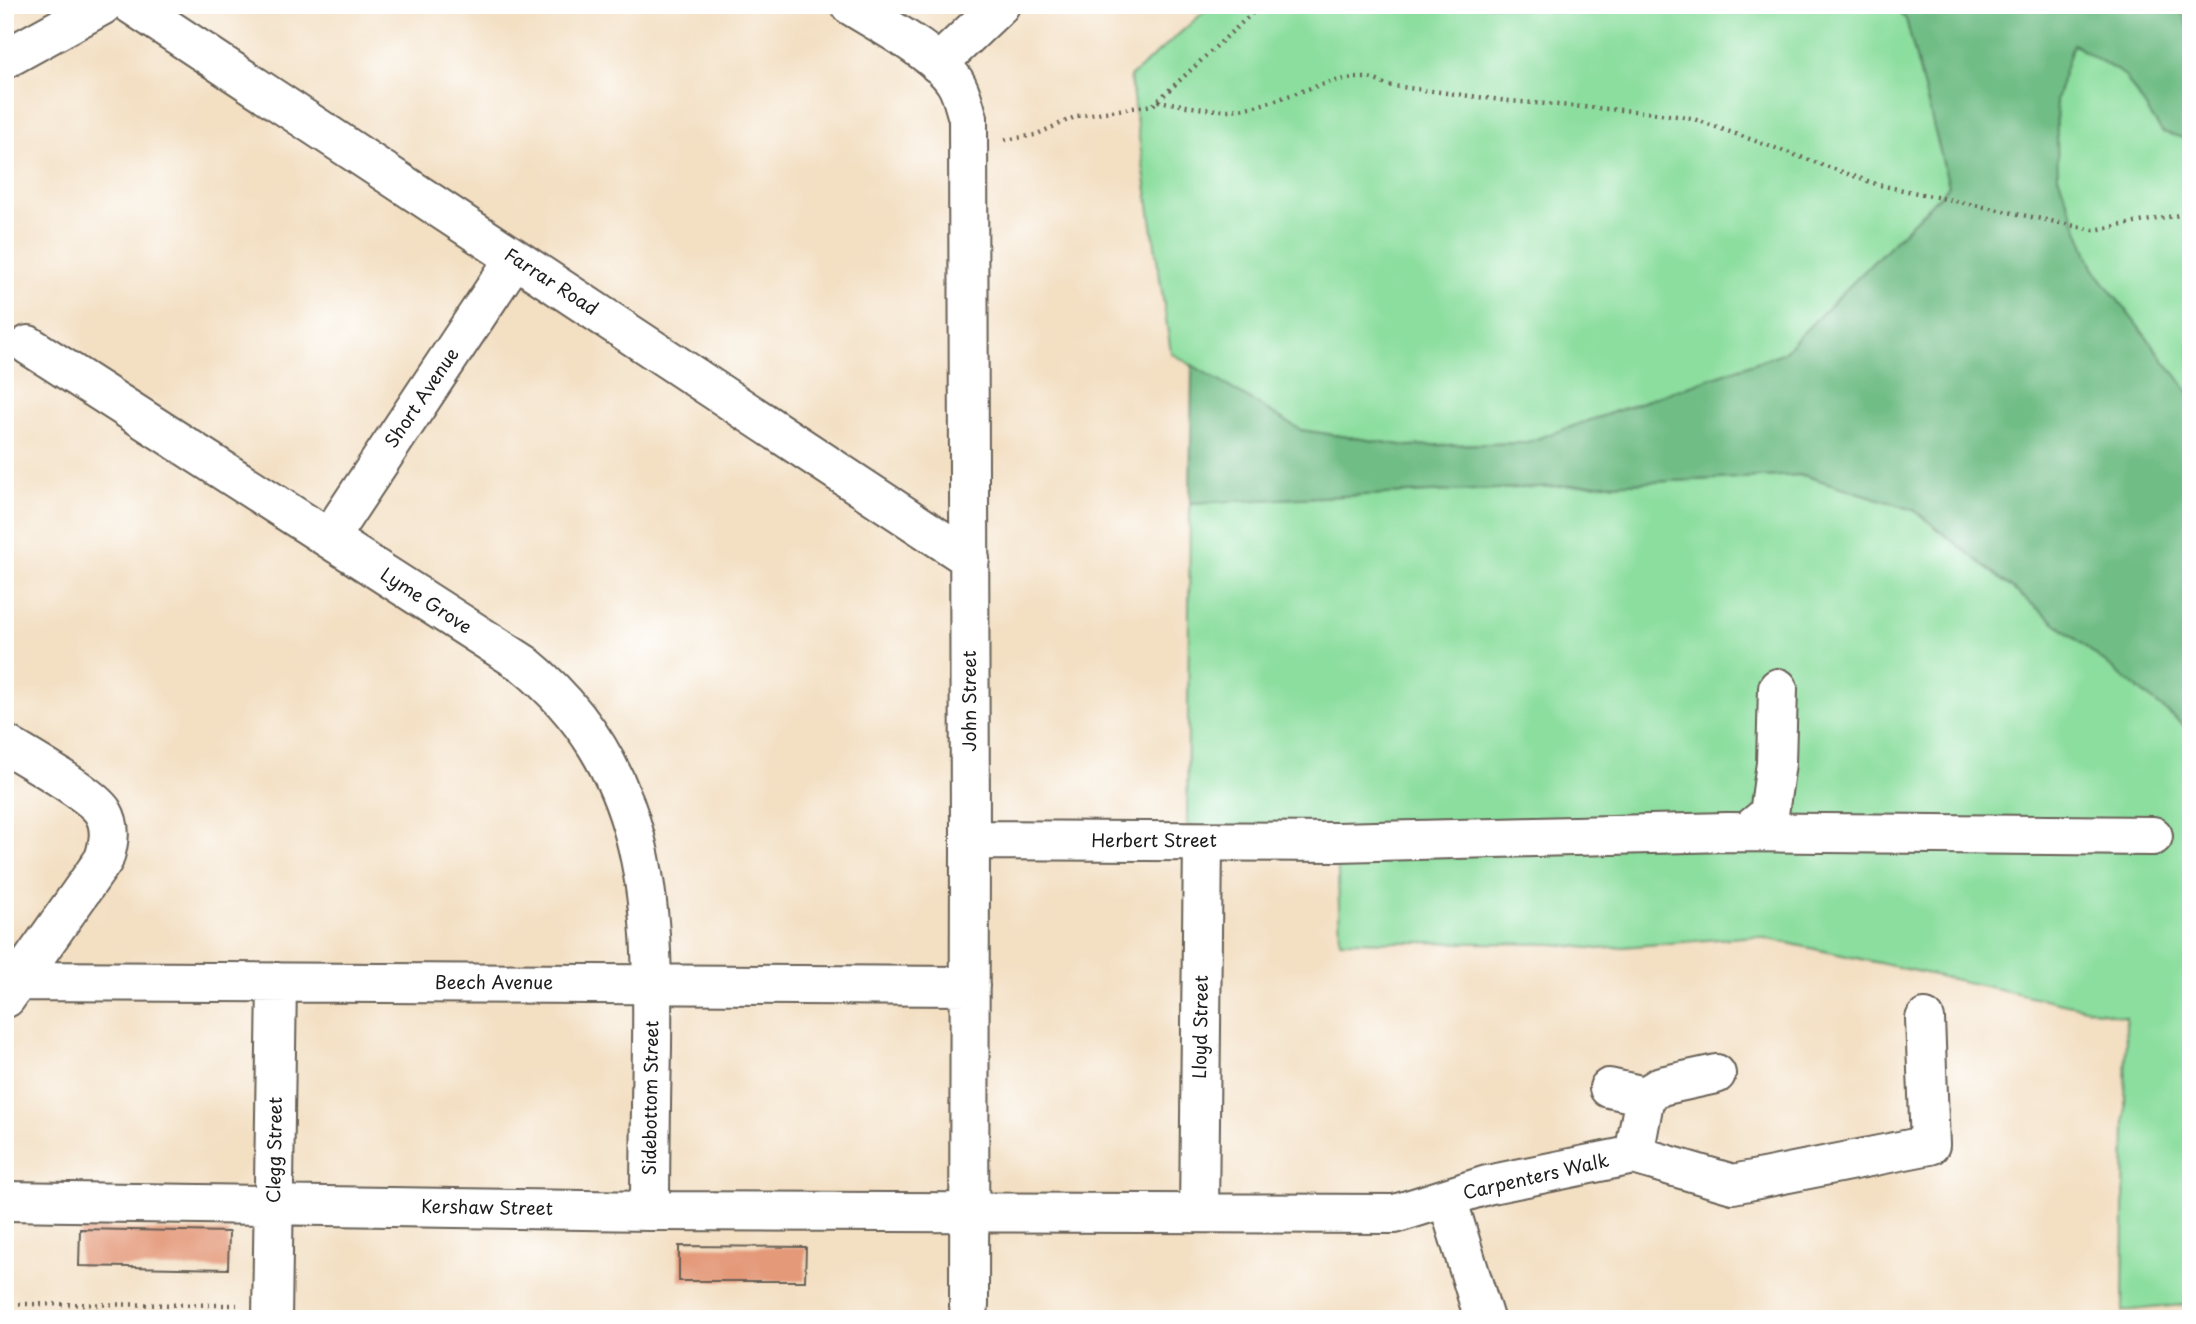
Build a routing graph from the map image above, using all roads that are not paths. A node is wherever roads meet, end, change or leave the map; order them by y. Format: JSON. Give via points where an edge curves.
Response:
{"nodes":[{"id":1,"x":103,"y":5,"type":"edge"},
{"id":2,"x":132,"y":5,"type":"edge"},
{"id":3,"x":850,"y":5,"type":"edge"},
{"id":4,"x":1000,"y":5,"type":"edge"},
{"id":5,"x":5,"y":59,"type":"edge"},
{"id":6,"x":938,"y":64,"type":"junction"},
{"id":7,"x":515,"y":258,"type":"junction"},
{"id":8,"x":27,"y":345,"type":"dead end"},
{"id":9,"x":329,"y":538,"type":"junction"},
{"id":10,"x":970,"y":559,"type":"junction"},
{"id":11,"x":1778,"y":688,"type":"dead end"},
{"id":12,"x":5,"y":744,"type":"edge"},
{"id":13,"x":1747,"y":832,"type":"junction"},
{"id":14,"x":2153,"y":836,"type":"dead end"},
{"id":15,"x":971,"y":840,"type":"junction"},
{"id":16,"x":1203,"y":842,"type":"junction"},
{"id":17,"x":277,"y":982,"type":"junction"},
{"id":18,"x":653,"y":984,"type":"junction"},
{"id":19,"x":970,"y":986,"type":"junction"},
{"id":20,"x":12,"y":990,"type":"edge"},
{"id":21,"x":1925,"y":1019,"type":"dead end"},
{"id":22,"x":1716,"y":1074,"type":"dead end"},
{"id":23,"x":1609,"y":1087,"type":"dead end"},
{"id":24,"x":1645,"y":1097,"type":"junction"},
{"id":25,"x":1634,"y":1155,"type":"junction"},
{"id":26,"x":1447,"y":1198,"type":"junction"},
{"id":27,"x":5,"y":1201,"type":"edge"},
{"id":28,"x":274,"y":1205,"type":"junction"},
{"id":29,"x":650,"y":1211,"type":"junction"},
{"id":30,"x":969,"y":1212,"type":"junction"},
{"id":31,"x":1199,"y":1213,"type":"junction"},
{"id":32,"x":969,"y":1306,"type":"dead end"},
{"id":33,"x":272,"y":1312,"type":"edge"},
{"id":34,"x":1484,"y":1319,"type":"edge"}],
"edges":[{"from":1,"to":5,"type":"street"},
{"from":2,"to":7,"type":"street","name":"Farrar Road"},
{"from":3,"to":6,"type":"street"},
{"from":4,"to":6,"type":"street"},
{"from":6,"to":10,"type":"street","name":"John Street","via":[[954,80],[968,118]]},
{"from":7,"to":9,"type":"street","name":"Short Avenue"},
{"from":7,"to":10,"type":"street","name":"Farrar Road"},
{"from":8,"to":9,"type":"street","name":"Lyme Grove"},
{"from":9,"to":18,"type":"street","name":"Lyme Grove","via":[[524,664],[572,713],[610,770],[629,817],[647,887]]},
{"from":10,"to":15,"type":"street","name":"John Street"},
{"from":11,"to":13,"type":"street","via":[[1769,814]]},
{"from":12,"to":20,"type":"street","via":[[102,810],[110,841],[104,859]]},
{"from":13,"to":14,"type":"street","name":"Herbert Street"},
{"from":13,"to":16,"type":"street","name":"Herbert Street"},
{"from":15,"to":16,"type":"street","name":"Herbert Street"},
{"from":15,"to":19,"type":"street","name":"John Street"},
{"from":16,"to":31,"type":"street","name":"Lloyd Street"},
{"from":17,"to":18,"type":"street","name":"Beech Avenue"},
{"from":17,"to":20,"type":"street","name":"Beech Avenue"},
{"from":17,"to":28,"type":"street","name":"Clegg Street"},
{"from":18,"to":19,"type":"street","name":"Beech Avenue"},
{"from":18,"to":29,"type":"street","name":"Sidebottom Street"},
{"from":19,"to":30,"type":"street","name":"John Street"},
{"from":21,"to":25,"type":"street","name":"Carpenters Walk","via":[[1930,1145],[1733,1184]]},
{"from":22,"to":24,"type":"street","via":[[1661,1086]]},
{"from":23,"to":24,"type":"street"},
{"from":24,"to":25,"type":"street"},
{"from":25,"to":26,"type":"street","name":"Carpenters Walk","via":[[1487,1185]]},
{"from":26,"to":31,"type":"street","name":"Carpenters Walk","via":[[1395,1214]]},
{"from":26,"to":34,"type":"street"},
{"from":27,"to":28,"type":"street","name":"Kershaw Street"},
{"from":28,"to":29,"type":"street","name":"Kershaw Street"},
{"from":28,"to":33,"type":"street","name":"Clegg Street"},
{"from":29,"to":30,"type":"street","name":"Kershaw Street"},
{"from":30,"to":31,"type":"street","name":"Carpenters Walk"},
{"from":30,"to":32,"type":"street","name":"John Street"}]}
